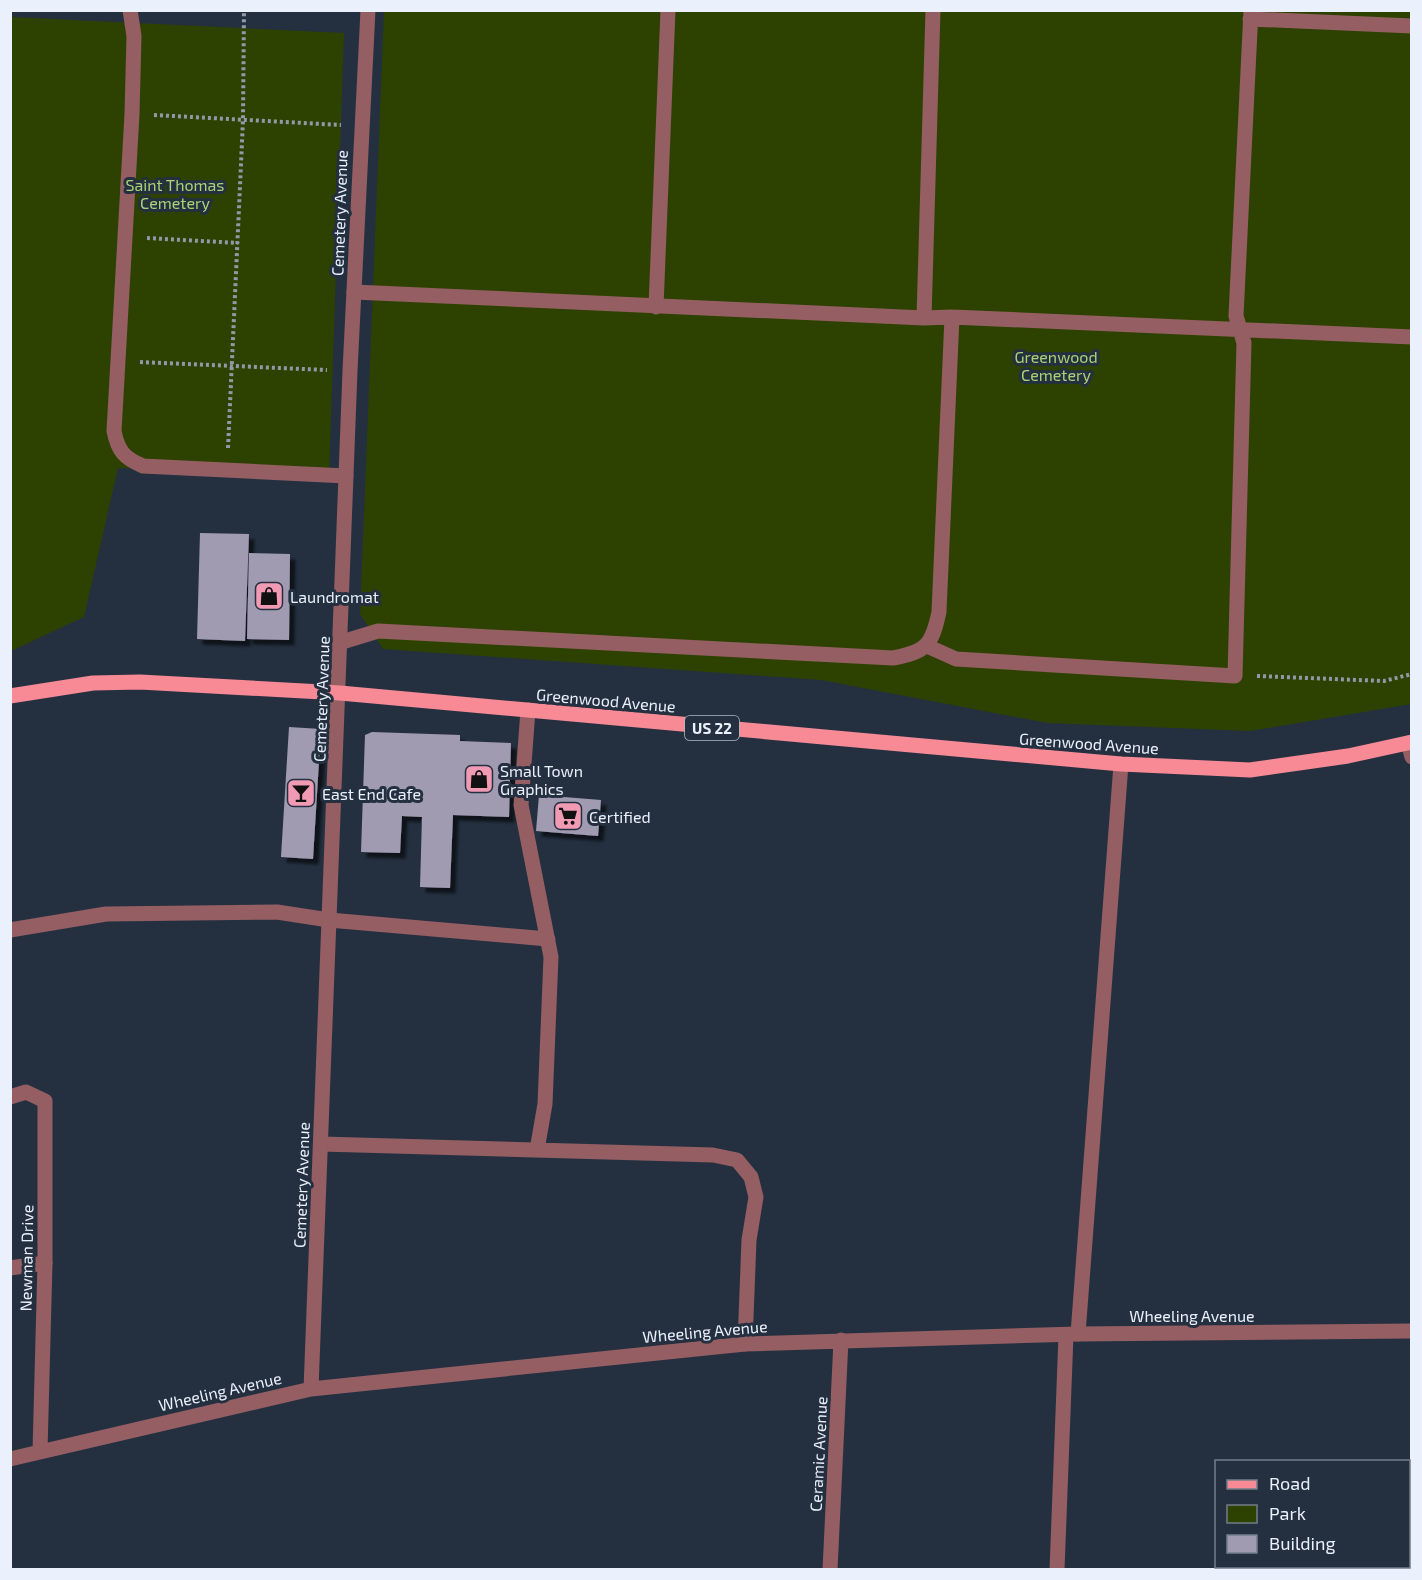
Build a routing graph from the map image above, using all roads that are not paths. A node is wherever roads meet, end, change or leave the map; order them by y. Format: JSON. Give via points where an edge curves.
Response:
{"nodes":[{"id":1,"x":130,"y":10,"type":"edge"},
{"id":2,"x":368,"y":10,"type":"edge"},
{"id":3,"x":668,"y":10,"type":"edge"},
{"id":4,"x":933,"y":10,"type":"edge"},
{"id":5,"x":1250,"y":15,"type":"edge"},
{"id":6,"x":1412,"y":26,"type":"edge"},
{"id":7,"x":354,"y":292,"type":"junction"},
{"id":8,"x":656,"y":307,"type":"junction"},
{"id":9,"x":952,"y":317,"type":"junction"},
{"id":10,"x":924,"y":318,"type":"junction"},
{"id":11,"x":1240,"y":330,"type":"junction"},
{"id":12,"x":1412,"y":337,"type":"edge"},
{"id":13,"x":346,"y":476,"type":"junction"},
{"id":14,"x":342,"y":642,"type":"junction"},
{"id":15,"x":927,"y":646,"type":"junction"},
{"id":16,"x":339,"y":693,"type":"junction"},
{"id":17,"x":10,"y":696,"type":"edge"},
{"id":18,"x":528,"y":710,"type":"junction"},
{"id":19,"x":1410,"y":747,"type":"edge"},
{"id":20,"x":1121,"y":764,"type":"junction"},
{"id":21,"x":329,"y":920,"type":"junction"},
{"id":22,"x":10,"y":930,"type":"edge"},
{"id":23,"x":548,"y":939,"type":"junction"},
{"id":24,"x":10,"y":1097,"type":"edge"},
{"id":25,"x":321,"y":1144,"type":"junction"},
{"id":26,"x":537,"y":1150,"type":"junction"},
{"id":27,"x":45,"y":1263,"type":"junction"},
{"id":28,"x":10,"y":1268,"type":"edge"},
{"id":29,"x":1412,"y":1331,"type":"edge"},
{"id":30,"x":1072,"y":1334,"type":"junction"},
{"id":31,"x":841,"y":1340,"type":"junction"},
{"id":32,"x":745,"y":1344,"type":"junction"},
{"id":33,"x":310,"y":1389,"type":"junction"},
{"id":34,"x":40,"y":1451,"type":"junction"},
{"id":35,"x":10,"y":1459,"type":"edge"},
{"id":36,"x":830,"y":1569,"type":"edge"},
{"id":37,"x":1057,"y":1569,"type":"edge"}],
"edges":[{"from":1,"to":13,"type":"street","via":[[134,36],[132,114],[114,431],[118,448],[126,459],[143,466]]},
{"from":2,"to":7,"type":"street","name":"Cemetery Avenue"},
{"from":3,"to":8,"type":"street"},
{"from":4,"to":10,"type":"street"},
{"from":5,"to":6,"type":"street"},
{"from":5,"to":11,"type":"street","via":[[1236,316]]},
{"from":7,"to":8,"type":"street"},
{"from":7,"to":13,"type":"street","name":"Cemetery Avenue"},
{"from":8,"to":10,"type":"street"},
{"from":9,"to":10,"type":"street"},
{"from":9,"to":11,"type":"street"},
{"from":9,"to":15,"type":"street","via":[[939,612]]},
{"from":11,"to":12,"type":"street"},
{"from":11,"to":15,"type":"street","via":[[1244,343],[1235,676],[956,659]]},
{"from":13,"to":14,"type":"street","name":"Cemetery Avenue"},
{"from":14,"to":15,"type":"street","via":[[378,631],[893,658],[916,654]]},
{"from":14,"to":16,"type":"street","name":"Cemetery Avenue"},
{"from":16,"to":17,"type":"main road","name":"Greenwood Avenue","number":"US 22","via":[[140,682],[93,683]]},
{"from":16,"to":18,"type":"main road","name":"Greenwood Avenue","number":"US 22"},
{"from":16,"to":21,"type":"street","name":"Cemetery Avenue"},
{"from":18,"to":20,"type":"main road","name":"Greenwood Avenue","number":"US 22"},
{"from":18,"to":23,"type":"street","via":[[521,805]]},
{"from":19,"to":20,"type":"main road","name":"Greenwood Avenue","number":"US 22","via":[[1250,770]]},
{"from":20,"to":30,"type":"street"},
{"from":21,"to":22,"type":"street","via":[[277,912],[106,914]]},
{"from":21,"to":23,"type":"street"},
{"from":21,"to":25,"type":"street","name":"Cemetery Avenue"},
{"from":23,"to":26,"type":"street","via":[[551,957],[545,1104]]},
{"from":24,"to":27,"type":"street","name":"Newman Drive","via":[[26,1092],[45,1101]]},
{"from":25,"to":26,"type":"street"},
{"from":25,"to":33,"type":"street","name":"Cemetery Avenue"},
{"from":26,"to":32,"type":"street","via":[[713,1155],[737,1160],[751,1177],[756,1197],[749,1240]]},
{"from":27,"to":28,"type":"street"},
{"from":27,"to":34,"type":"street","name":"Newman Drive"},
{"from":29,"to":30,"type":"street","name":"Wheeling Avenue"},
{"from":30,"to":31,"type":"street","name":"Wheeling Avenue"},
{"from":30,"to":37,"type":"street"},
{"from":31,"to":32,"type":"street","name":"Wheeling Avenue"},
{"from":31,"to":36,"type":"street","name":"Ceramic Avenue"},
{"from":32,"to":33,"type":"street","name":"Wheeling Avenue"},
{"from":33,"to":34,"type":"street","name":"Wheeling Avenue"},
{"from":34,"to":35,"type":"street","name":"Wheeling Avenue"}]}
